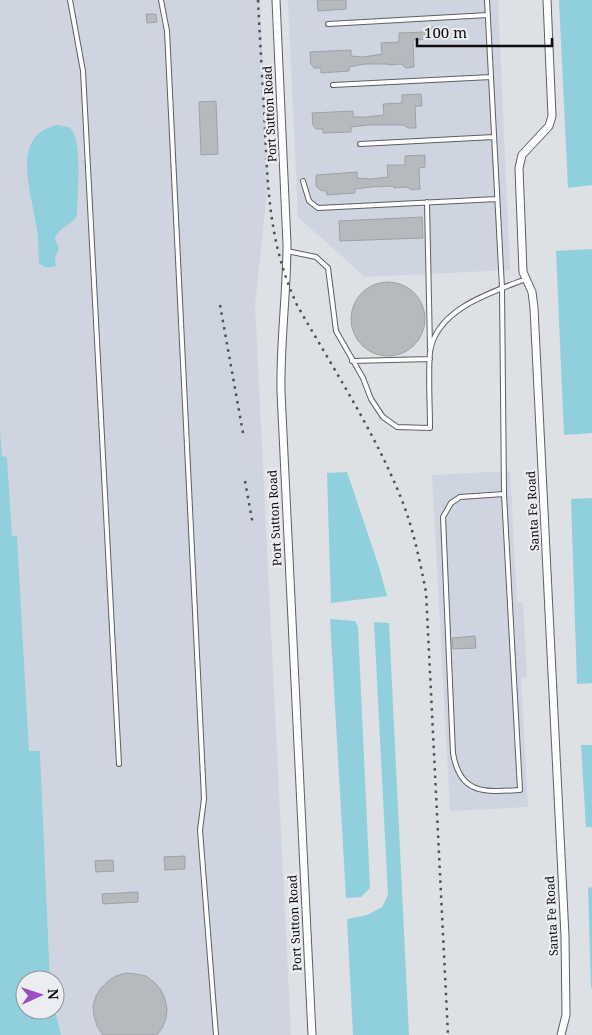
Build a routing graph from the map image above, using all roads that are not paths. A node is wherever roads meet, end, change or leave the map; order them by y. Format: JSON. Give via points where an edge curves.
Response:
{"nodes":[{"id":1,"x":70,"y":0,"type":"edge"},
{"id":2,"x":161,"y":0,"type":"edge"},
{"id":3,"x":276,"y":0,"type":"edge"},
{"id":4,"x":487,"y":0,"type":"edge"},
{"id":5,"x":547,"y":0,"type":"edge"},
{"id":6,"x":488,"y":15,"type":"junction"},
{"id":7,"x":328,"y":24,"type":"dead end"},
{"id":8,"x":491,"y":77,"type":"junction"},
{"id":9,"x":334,"y":85,"type":"dead end"},
{"id":10,"x":494,"y":137,"type":"junction"},
{"id":11,"x":360,"y":144,"type":"dead end"},
{"id":12,"x":303,"y":181,"type":"dead end"},
{"id":13,"x":497,"y":199,"type":"junction"},
{"id":14,"x":427,"y":202,"type":"junction"},
{"id":15,"x":287,"y":251,"type":"junction"},
{"id":16,"x":526,"y":279,"type":"junction"},
{"id":17,"x":502,"y":288,"type":"junction"},
{"id":18,"x":430,"y":350,"type":"junction"},
{"id":19,"x":430,"y":359,"type":"junction"},
{"id":20,"x":352,"y":361,"type":"junction"},
{"id":21,"x":504,"y":494,"type":"junction"},
{"id":22,"x":119,"y":764,"type":"dead end"},
{"id":23,"x":216,"y":1035,"type":"edge"},
{"id":24,"x":312,"y":1035,"type":"edge"},
{"id":25,"x":562,"y":1035,"type":"edge"}],
"edges":[{"from":1,"to":22,"type":"lane","via":[[83,71]]},
{"from":2,"to":23,"type":"lane","via":[[167,31],[204,800],[200,830]]},
{"from":3,"to":15,"type":"street","name":"Port Sutton Road"},
{"from":4,"to":6,"type":"lane"},
{"from":5,"to":16,"type":"street","name":"Santa Fe Road","via":[[552,116],[549,126],[522,155],[519,168],[521,245]]},
{"from":6,"to":7,"type":"lane"},
{"from":6,"to":8,"type":"lane"},
{"from":8,"to":9,"type":"lane"},
{"from":8,"to":10,"type":"lane"},
{"from":10,"to":11,"type":"lane"},
{"from":10,"to":13,"type":"lane"},
{"from":12,"to":14,"type":"lane","via":[[309,201],[318,208]]},
{"from":13,"to":14,"type":"lane"},
{"from":13,"to":17,"type":"lane"},
{"from":14,"to":18,"type":"lane"},
{"from":15,"to":20,"type":"lane","via":[[316,257],[328,268],[336,331]]},
{"from":15,"to":24,"type":"street","name":"Port Sutton Road","via":[[281,392]]},
{"from":16,"to":17,"type":"lane"},
{"from":16,"to":25,"type":"street","name":"Santa Fe Road","via":[[534,308],[563,906],[567,1000]]},
{"from":17,"to":18,"type":"lane","via":[[482,296],[448,318]]},
{"from":17,"to":21,"type":"lane"},
{"from":18,"to":19,"type":"lane"},
{"from":19,"to":20,"type":"lane"},
{"from":19,"to":20,"type":"lane","via":[[430,428],[397,427],[383,416]]},
{"from":21,"to":21,"type":"lane","via":[[460,497],[451,503],[443,517],[453,753],[463,781],[477,789],[493,792],[520,790]]}]}
